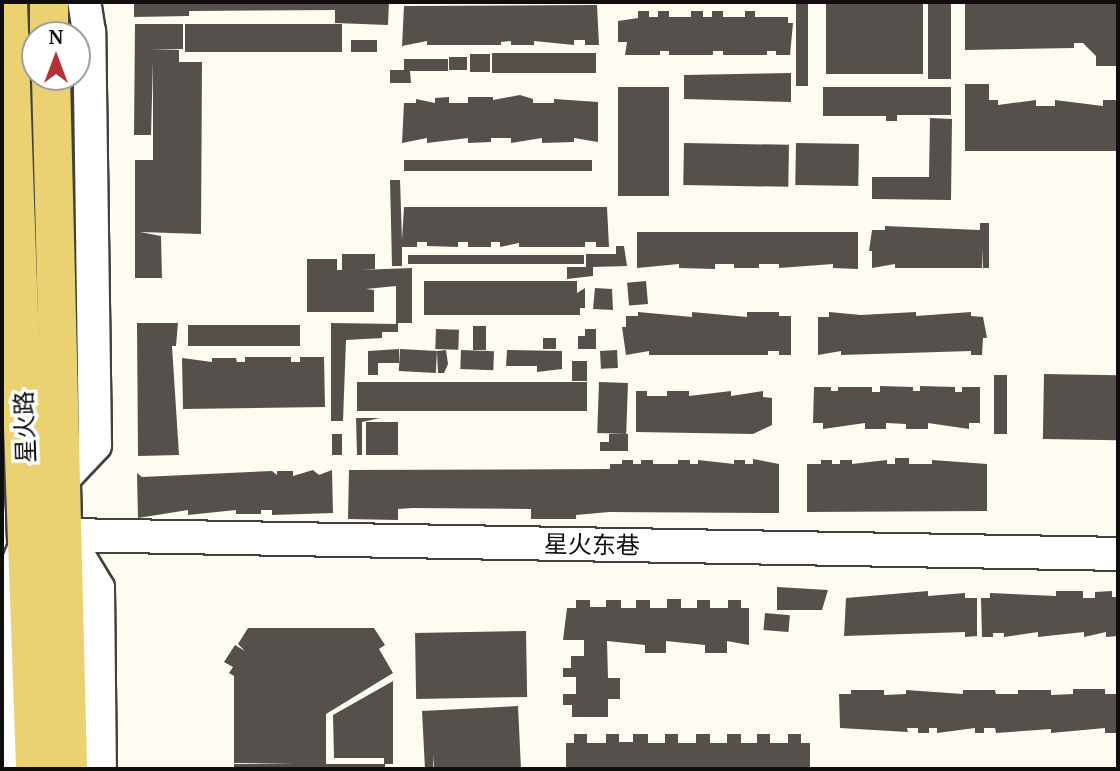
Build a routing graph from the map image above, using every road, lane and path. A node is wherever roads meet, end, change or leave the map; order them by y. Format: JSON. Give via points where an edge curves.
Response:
{"nodes":[{"id":1,"x":8,"y":3,"type":"edge"},
{"id":2,"x":56,"y":10,"type":"edge"},
{"id":3,"x":51,"y":91,"type":"edge"},
{"id":4,"x":64,"y":478,"type":"junction"},
{"id":5,"x":14,"y":482,"type":"edge"},
{"id":6,"x":65,"y":535,"type":"junction"},
{"id":7,"x":28,"y":539,"type":"junction"},
{"id":8,"x":1118,"y":554,"type":"edge"},
{"id":9,"x":10,"y":769,"type":"edge"},
{"id":10,"x":35,"y":769,"type":"edge"},
{"id":11,"x":68,"y":769,"type":"edge"},
{"id":12,"x":100,"y":769,"type":"edge"}],
"edges":[{"from":1,"to":5,"type":"main road","name":"星火路"},
{"from":2,"to":4,"type":"street","via":[[89,32],[95,445]]},
{"from":3,"to":4,"type":"main road","name":"星火路"},
{"from":4,"to":6,"type":"main road","name":"星火路"},
{"from":5,"to":7,"type":"main road","name":"星火路"},
{"from":6,"to":8,"type":"street","name":"星火东巷"},
{"from":6,"to":11,"type":"main road","name":"星火路"},
{"from":6,"to":12,"type":"street","via":[[97,588]]},
{"from":7,"to":9,"type":"street","via":[[8,590]]},
{"from":7,"to":10,"type":"main road","name":"星火路"}]}
